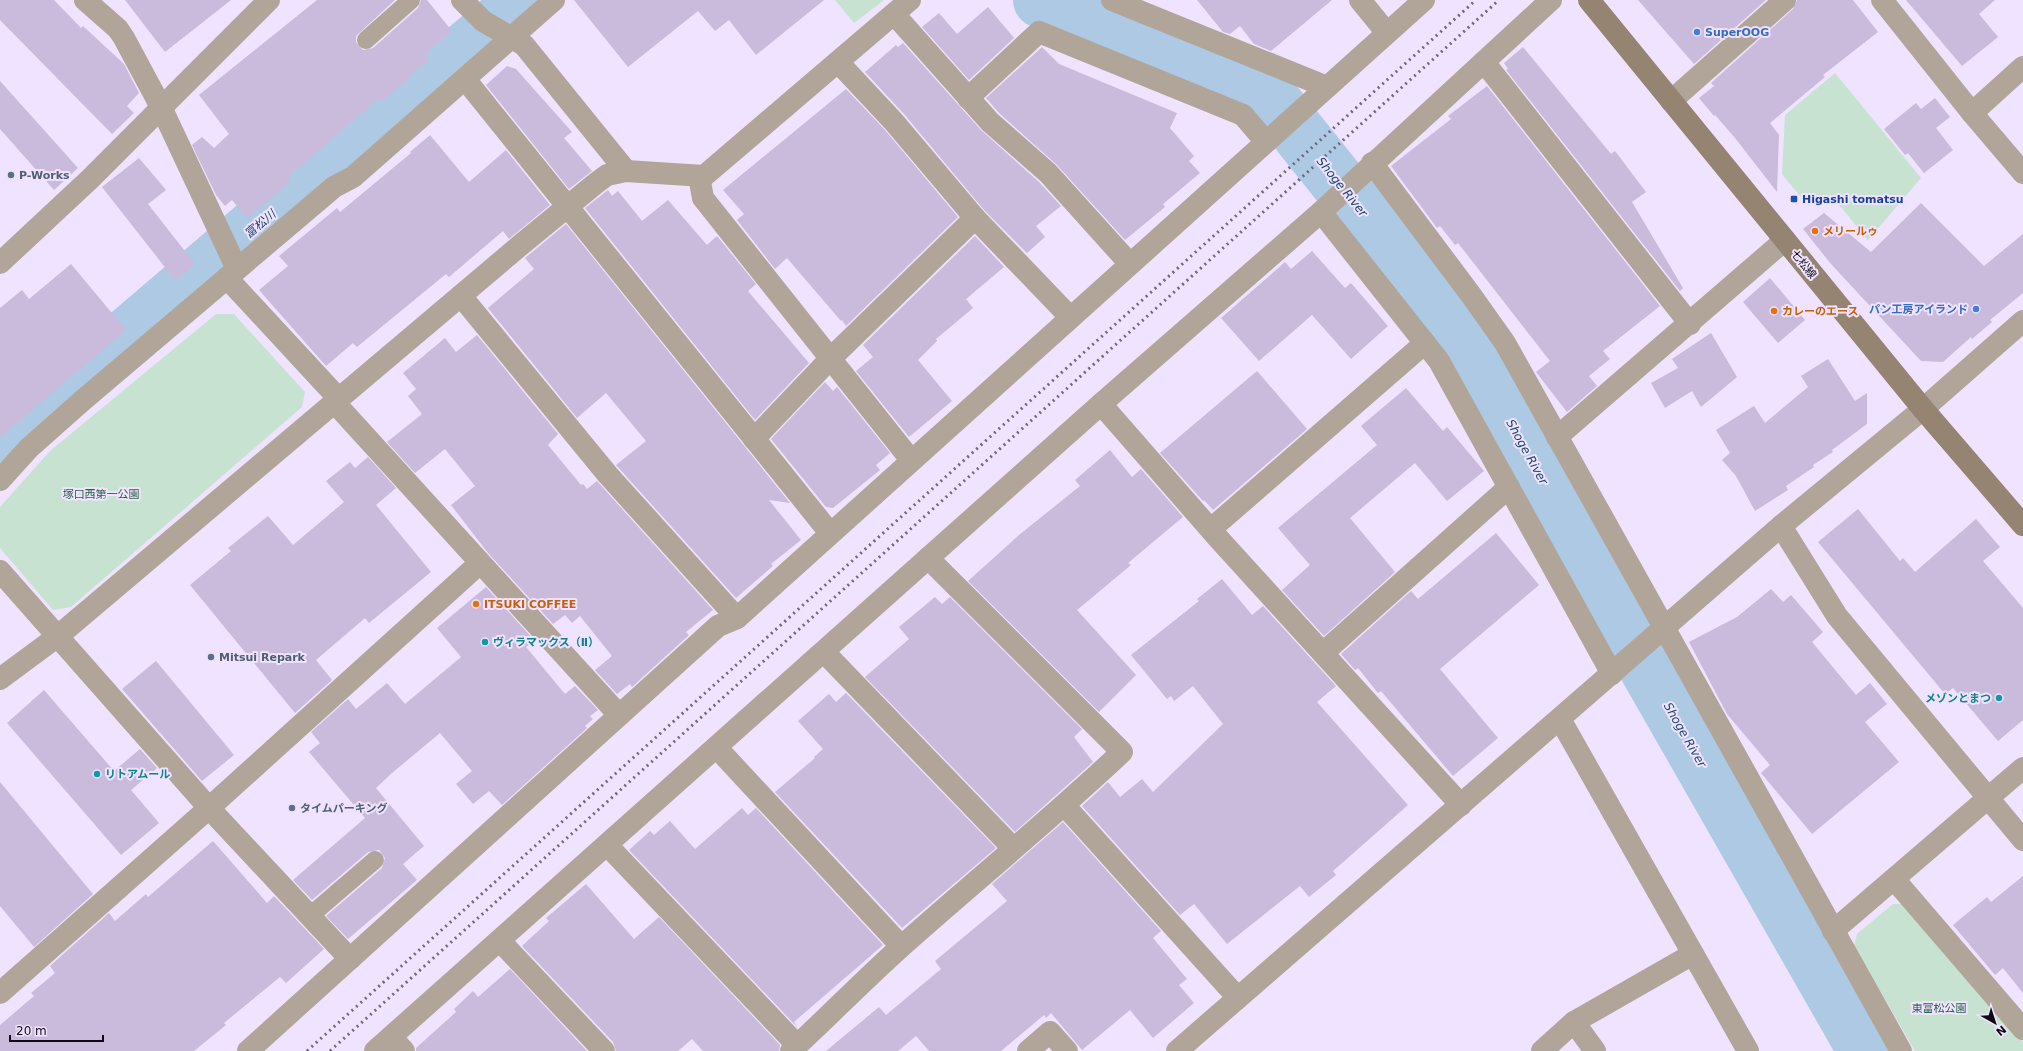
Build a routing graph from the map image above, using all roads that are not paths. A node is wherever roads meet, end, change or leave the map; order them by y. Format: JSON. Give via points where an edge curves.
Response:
{"nodes":[{"id":1,"x":85,"y":0,"type":"edge"},
{"id":2,"x":411,"y":0,"type":"edge"},
{"id":3,"x":462,"y":0,"type":"edge"},
{"id":4,"x":554,"y":0,"type":"edge"},
{"id":5,"x":1112,"y":0,"type":"edge"},
{"id":6,"x":1360,"y":0,"type":"edge"},
{"id":7,"x":1424,"y":0,"type":"edge"},
{"id":8,"x":1552,"y":0,"type":"edge"},
{"id":9,"x":1589,"y":0,"type":"edge"},
{"id":10,"x":1785,"y":0,"type":"edge"},
{"id":11,"x":1882,"y":0,"type":"edge"},
{"id":12,"x":262,"y":3,"type":"edge"},
{"id":13,"x":902,"y":7,"type":"edge"},
{"id":14,"x":1387,"y":33,"type":"junction"},
{"id":15,"x":509,"y":36,"type":"junction"},
{"id":16,"x":366,"y":40,"type":"dead end"},
{"id":17,"x":838,"y":62,"type":"junction"},
{"id":18,"x":1484,"y":62,"type":"junction"},
{"id":19,"x":2023,"y":67,"type":"edge"},
{"id":20,"x":464,"y":79,"type":"junction"},
{"id":21,"x":1327,"y":87,"type":"junction"},
{"id":22,"x":968,"y":98,"type":"junction"},
{"id":23,"x":1671,"y":101,"type":"junction"},
{"id":24,"x":161,"y":107,"type":"junction"},
{"id":25,"x":1972,"y":113,"type":"junction"},
{"id":26,"x":1269,"y":139,"type":"junction"},
{"id":27,"x":1367,"y":168,"type":"junction"},
{"id":28,"x":626,"y":171,"type":"junction"},
{"id":29,"x":2023,"y":173,"type":"edge"},
{"id":30,"x":699,"y":176,"type":"junction"},
{"id":31,"x":566,"y":207,"type":"junction"},
{"id":32,"x":1325,"y":208,"type":"junction"},
{"id":33,"x":974,"y":218,"type":"junction"},
{"id":34,"x":1785,"y":240,"type":"junction"},
{"id":35,"x":0,"y":263,"type":"edge"},
{"id":36,"x":1130,"y":264,"type":"junction"},
{"id":37,"x":232,"y":270,"type":"junction"},
{"id":38,"x":460,"y":296,"type":"junction"},
{"id":39,"x":1070,"y":317,"type":"junction"},
{"id":40,"x":2023,"y":321,"type":"edge"},
{"id":41,"x":1690,"y":324,"type":"junction"},
{"id":42,"x":1425,"y":343,"type":"junction"},
{"id":43,"x":830,"y":359,"type":"junction"},
{"id":44,"x":337,"y":401,"type":"junction"},
{"id":45,"x":1100,"y":404,"type":"junction"},
{"id":46,"x":1923,"y":409,"type":"junction"},
{"id":47,"x":1557,"y":437,"type":"junction"},
{"id":48,"x":754,"y":439,"type":"junction"},
{"id":49,"x":911,"y":460,"type":"junction"},
{"id":50,"x":0,"y":480,"type":"edge"},
{"id":51,"x":1509,"y":487,"type":"junction"},
{"id":52,"x":2023,"y":525,"type":"edge"},
{"id":53,"x":1781,"y":526,"type":"junction"},
{"id":54,"x":1211,"y":529,"type":"junction"},
{"id":55,"x":830,"y":533,"type":"junction"},
{"id":56,"x":928,"y":558,"type":"junction"},
{"id":57,"x":480,"y":562,"type":"junction"},
{"id":58,"x":0,"y":571,"type":"edge"},
{"id":59,"x":737,"y":618,"type":"junction"},
{"id":60,"x":1658,"y":633,"type":"junction"},
{"id":61,"x":58,"y":636,"type":"junction"},
{"id":62,"x":824,"y":652,"type":"junction"},
{"id":63,"x":1323,"y":653,"type":"junction"},
{"id":64,"x":1616,"y":670,"type":"junction"},
{"id":65,"x":0,"y":679,"type":"edge"},
{"id":66,"x":619,"y":715,"type":"junction"},
{"id":67,"x":1560,"y":719,"type":"junction"},
{"id":68,"x":717,"y":748,"type":"junction"},
{"id":69,"x":2023,"y":768,"type":"edge"},
{"id":70,"x":1988,"y":798,"type":"junction"},
{"id":71,"x":1461,"y":805,"type":"junction"},
{"id":72,"x":1065,"y":806,"type":"junction"},
{"id":73,"x":209,"y":808,"type":"junction"},
{"id":74,"x":2023,"y":840,"type":"edge"},
{"id":75,"x":607,"y":845,"type":"junction"},
{"id":76,"x":1013,"y":848,"type":"junction"},
{"id":77,"x":375,"y":860,"type":"dead end"},
{"id":78,"x":1894,"y":878,"type":"junction"},
{"id":79,"x":311,"y":915,"type":"junction"},
{"id":80,"x":1833,"y":931,"type":"junction"},
{"id":81,"x":500,"y":941,"type":"junction"},
{"id":82,"x":901,"y":946,"type":"junction"},
{"id":83,"x":1693,"y":954,"type":"junction"},
{"id":84,"x":350,"y":959,"type":"junction"},
{"id":85,"x":0,"y":993,"type":"edge"},
{"id":86,"x":1238,"y":998,"type":"junction"},
{"id":87,"x":1574,"y":1022,"type":"junction"},
{"id":88,"x":2023,"y":1029,"type":"edge"},
{"id":89,"x":398,"y":1044,"type":"edge"},
{"id":90,"x":794,"y":1048,"type":"edge"},
{"id":91,"x":248,"y":1051,"type":"edge"},
{"id":92,"x":375,"y":1051,"type":"edge"},
{"id":93,"x":604,"y":1051,"type":"edge"},
{"id":94,"x":1028,"y":1051,"type":"edge"},
{"id":95,"x":1067,"y":1051,"type":"edge"},
{"id":96,"x":1177,"y":1051,"type":"edge"},
{"id":97,"x":1542,"y":1051,"type":"edge"},
{"id":98,"x":1595,"y":1051,"type":"edge"},
{"id":99,"x":1748,"y":1051,"type":"edge"},
{"id":100,"x":1900,"y":1051,"type":"edge"}],
"edges":[{"from":1,"to":24,"type":"street","via":[[118,29]]},
{"from":2,"to":16,"type":"lane"},
{"from":3,"to":15,"type":"street","via":[[483,21]]},
{"from":4,"to":15,"type":"street"},
{"from":5,"to":21,"type":"street"},
{"from":6,"to":14,"type":"street"},
{"from":7,"to":14,"type":"street"},
{"from":8,"to":18,"type":"street"},
{"from":9,"to":23,"type":"street","name":"七松線"},
{"from":10,"to":23,"type":"street"},
{"from":11,"to":25,"type":"street"},
{"from":12,"to":24,"type":"street"},
{"from":13,"to":17,"type":"street"},
{"from":13,"to":22,"type":"street"},
{"from":14,"to":21,"type":"street"},
{"from":15,"to":20,"type":"street"},
{"from":15,"to":28,"type":"street","via":[[524,45]]},
{"from":17,"to":30,"type":"street","via":[[704,176]]},
{"from":17,"to":33,"type":"street","via":[[894,122]]},
{"from":18,"to":27,"type":"street"},
{"from":18,"to":41,"type":"street"},
{"from":19,"to":25,"type":"street"},
{"from":20,"to":31,"type":"street"},
{"from":20,"to":37,"type":"street","via":[[353,177],[334,187]]},
{"from":21,"to":26,"type":"street"},
{"from":22,"to":26,"type":"street","via":[[1040,32],[1243,115]]},
{"from":22,"to":36,"type":"street","via":[[990,122],[1048,173]]},
{"from":23,"to":34,"type":"street","name":"七松線"},
{"from":24,"to":35,"type":"street","via":[[90,179]]},
{"from":24,"to":37,"type":"street","via":[[224,243]]},
{"from":25,"to":29,"type":"street"},
{"from":26,"to":36,"type":"street"},
{"from":27,"to":32,"type":"street"},
{"from":27,"to":47,"type":"street","via":[[1471,294],[1505,344]]},
{"from":28,"to":30,"type":"street"},
{"from":28,"to":31,"type":"street","via":[[607,175]]},
{"from":30,"to":43,"type":"street","via":[[703,198]]},
{"from":31,"to":38,"type":"street"},
{"from":31,"to":48,"type":"street"},
{"from":32,"to":42,"type":"street"},
{"from":32,"to":45,"type":"street"},
{"from":33,"to":39,"type":"street"},
{"from":33,"to":43,"type":"street"},
{"from":34,"to":41,"type":"street"},
{"from":34,"to":46,"type":"street","name":"七松線"},
{"from":36,"to":39,"type":"street"},
{"from":37,"to":44,"type":"street"},
{"from":37,"to":50,"type":"street","via":[[29,448]]},
{"from":38,"to":44,"type":"street"},
{"from":38,"to":59,"type":"street","via":[[608,475]]},
{"from":39,"to":49,"type":"street"},
{"from":40,"to":46,"type":"street"},
{"from":41,"to":47,"type":"street"},
{"from":42,"to":51,"type":"street","via":[[1439,361]]},
{"from":42,"to":54,"type":"street"},
{"from":43,"to":48,"type":"street"},
{"from":43,"to":49,"type":"street"},
{"from":44,"to":57,"type":"street"},
{"from":44,"to":61,"type":"street"},
{"from":45,"to":54,"type":"street"},
{"from":45,"to":56,"type":"street"},
{"from":46,"to":52,"type":"street","name":"七松線"},
{"from":46,"to":53,"type":"street"},
{"from":47,"to":60,"type":"street"},
{"from":48,"to":55,"type":"street"},
{"from":49,"to":55,"type":"street"},
{"from":51,"to":63,"type":"street"},
{"from":51,"to":64,"type":"street"},
{"from":53,"to":60,"type":"street"},
{"from":53,"to":70,"type":"street","via":[[1837,616]]},
{"from":54,"to":63,"type":"street"},
{"from":55,"to":59,"type":"street"},
{"from":56,"to":62,"type":"street"},
{"from":56,"to":72,"type":"street","via":[[1122,752]]},
{"from":57,"to":66,"type":"street"},
{"from":57,"to":73,"type":"street"},
{"from":58,"to":61,"type":"street"},
{"from":59,"to":66,"type":"street","via":[[718,626]]},
{"from":60,"to":64,"type":"street"},
{"from":60,"to":80,"type":"street"},
{"from":61,"to":65,"type":"street"},
{"from":61,"to":73,"type":"street"},
{"from":62,"to":68,"type":"street"},
{"from":62,"to":76,"type":"street"},
{"from":63,"to":71,"type":"street"},
{"from":64,"to":67,"type":"street"},
{"from":66,"to":84,"type":"street"},
{"from":67,"to":71,"type":"street"},
{"from":67,"to":83,"type":"street"},
{"from":68,"to":75,"type":"street"},
{"from":68,"to":82,"type":"street"},
{"from":69,"to":70,"type":"street"},
{"from":70,"to":74,"type":"street"},
{"from":70,"to":78,"type":"street"},
{"from":71,"to":86,"type":"street"},
{"from":72,"to":76,"type":"street"},
{"from":72,"to":86,"type":"street"},
{"from":73,"to":79,"type":"street"},
{"from":73,"to":85,"type":"street"},
{"from":75,"to":81,"type":"street"},
{"from":75,"to":90,"type":"street"},
{"from":76,"to":82,"type":"street"},
{"from":77,"to":79,"type":"lane"},
{"from":78,"to":80,"type":"street"},
{"from":78,"to":88,"type":"street"},
{"from":79,"to":84,"type":"street"},
{"from":80,"to":100,"type":"street"},
{"from":81,"to":89,"type":"street"},
{"from":81,"to":93,"type":"street"},
{"from":82,"to":90,"type":"street"},
{"from":83,"to":87,"type":"street"},
{"from":83,"to":99,"type":"street"},
{"from":84,"to":91,"type":"street"},
{"from":86,"to":96,"type":"street"},
{"from":87,"to":97,"type":"street"},
{"from":87,"to":98,"type":"street"},
{"from":89,"to":92,"type":"street"},
{"from":94,"to":95,"type":"street","via":[[1050,1032]]}]}
